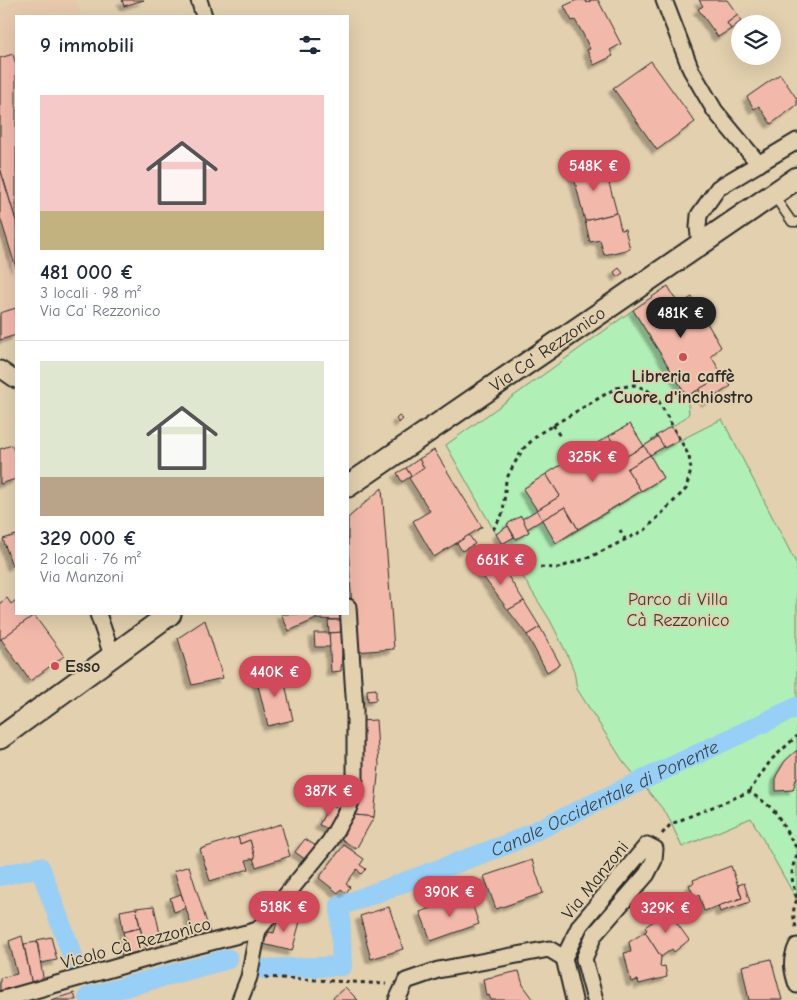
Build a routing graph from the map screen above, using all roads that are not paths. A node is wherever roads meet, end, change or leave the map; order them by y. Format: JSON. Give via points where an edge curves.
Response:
{"nodes":[{"id":1,"x":199,"y":0,"type":"edge"},
{"id":2,"x":664,"y":0,"type":"edge"},
{"id":3,"x":204,"y":15,"type":"edge"},
{"id":4,"x":797,"y":141,"type":"edge"},
{"id":5,"x":759,"y":164,"type":"junction"},
{"id":6,"x":797,"y":178,"type":"edge"},
{"id":7,"x":772,"y":194,"type":"junction"},
{"id":8,"x":797,"y":222,"type":"edge"},
{"id":9,"x":700,"y":244,"type":"junction"},
{"id":10,"x":0,"y":369,"type":"edge"},
{"id":11,"x":15,"y":379,"type":"edge"},
{"id":12,"x":349,"y":485,"type":"edge"},
{"id":13,"x":98,"y":615,"type":"edge"},
{"id":14,"x":169,"y":615,"type":"edge"},
{"id":15,"x":349,"y":615,"type":"edge"},
{"id":16,"x":112,"y":655,"type":"junction"},
{"id":17,"x":0,"y":738,"type":"edge"},
{"id":18,"x":258,"y":930,"type":"junction"},
{"id":19,"x":797,"y":946,"type":"edge"},
{"id":20,"x":564,"y":958,"type":"junction"},
{"id":21,"x":584,"y":958,"type":"junction"},
{"id":22,"x":797,"y":986,"type":"edge"},
{"id":23,"x":0,"y":1000,"type":"edge"},
{"id":24,"x":240,"y":1000,"type":"edge"},
{"id":25,"x":397,"y":1000,"type":"edge"},
{"id":26,"x":574,"y":1000,"type":"edge"},
{"id":27,"x":595,"y":1000,"type":"edge"}],
"edges":[{"from":1,"to":3,"type":"street"},
{"from":2,"to":5,"type":"street","via":[[691,70],[715,111]]},
{"from":4,"to":5,"type":"street"},
{"from":5,"to":9,"type":"street","via":[[718,188],[699,215]]},
{"from":6,"to":7,"type":"main road","name":"Via Ca' Rezzonico"},
{"from":7,"to":8,"type":"lane","via":[[792,222]]},
{"from":7,"to":9,"type":"main road","name":"Via Ca' Rezzonico"},
{"from":9,"to":12,"type":"main road","name":"Via Ca' Rezzonico"},
{"from":10,"to":11,"type":"street"},
{"from":13,"to":16,"type":"street"},
{"from":14,"to":16,"type":"main road"},
{"from":15,"to":18,"type":"street","via":[[355,778],[350,807],[330,841]]},
{"from":16,"to":17,"type":"main road"},
{"from":18,"to":23,"type":"street","name":"Vicolo Cà Rezzonico"},
{"from":18,"to":24,"type":"street","via":[[249,976]]},
{"from":19,"to":22,"type":"street","via":[[792,970]]},
{"from":20,"to":21,"type":"street"},
{"from":20,"to":21,"type":"street","name":"Via Manzoni","via":[[580,925],[647,845],[651,846],[655,849],[654,860],[647,874],[594,935]]},
{"from":20,"to":25,"type":"street","via":[[549,949],[438,970],[406,981]]},
{"from":20,"to":26,"type":"street"},
{"from":21,"to":27,"type":"street"}]}
